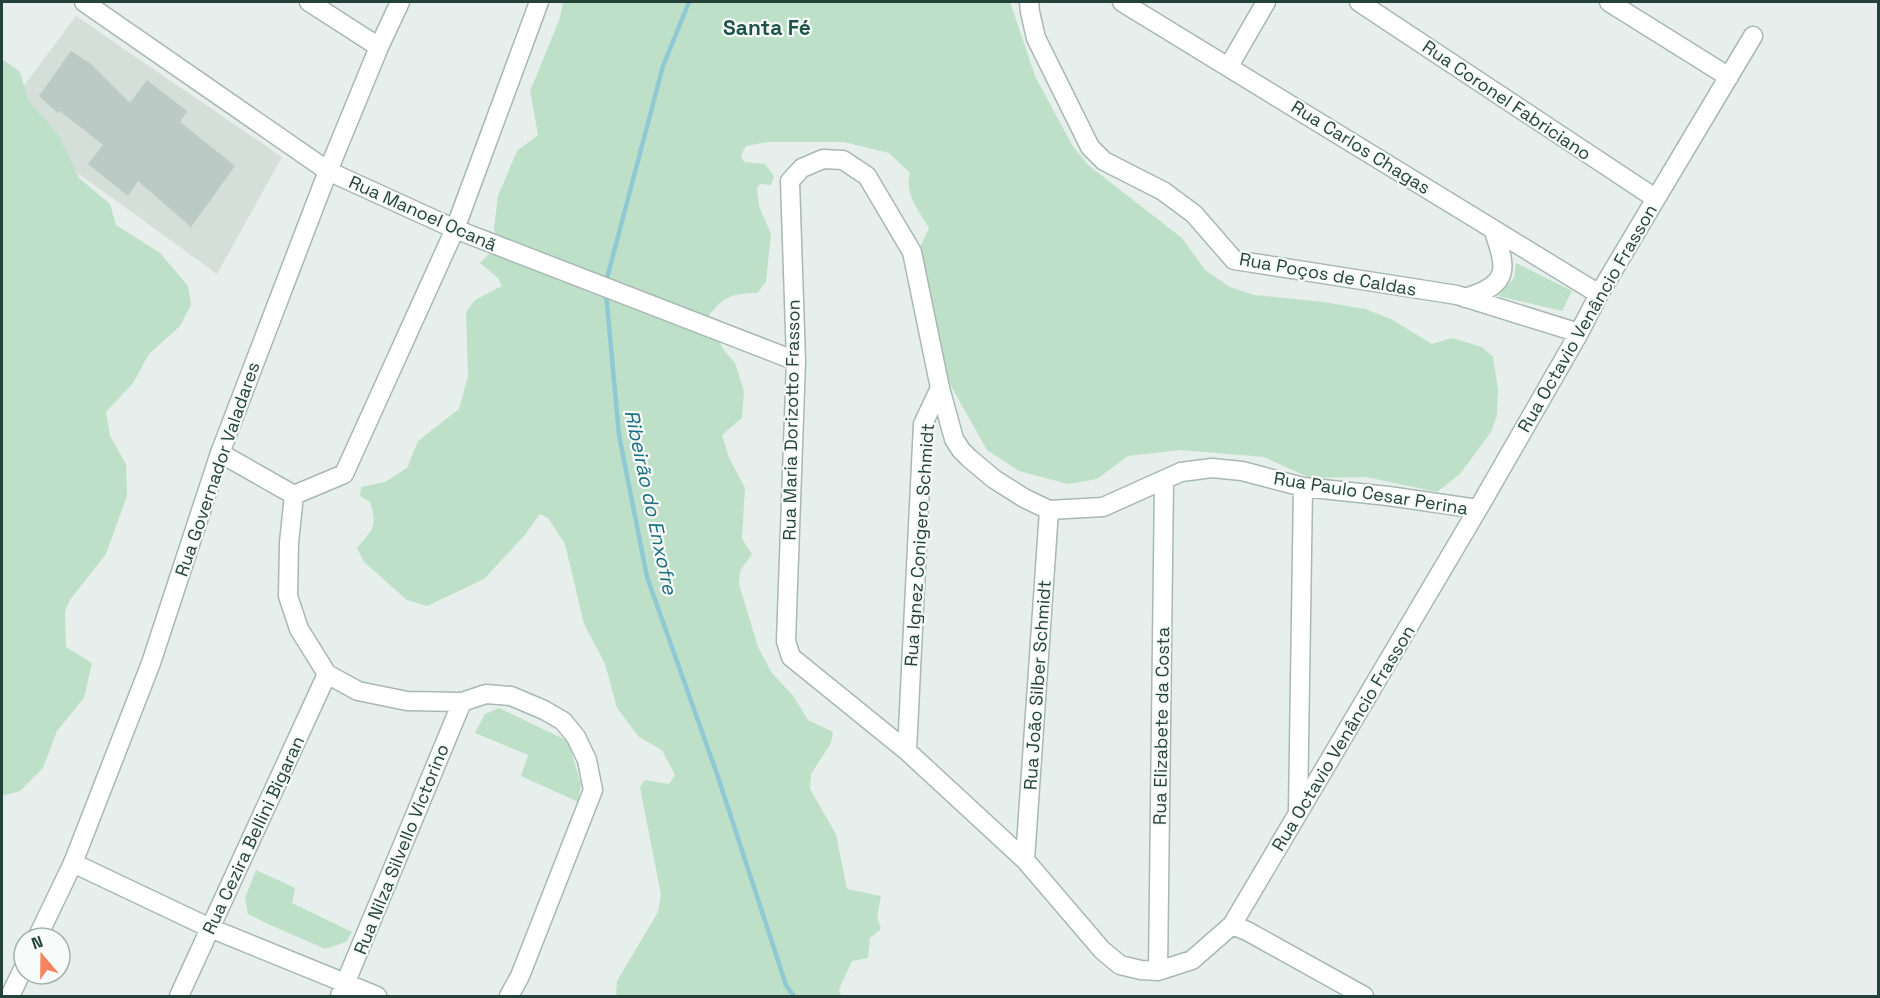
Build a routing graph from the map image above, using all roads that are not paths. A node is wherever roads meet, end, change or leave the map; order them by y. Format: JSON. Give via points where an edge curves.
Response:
{"nodes":[{"id":1,"x":84,"y":2,"type":"edge"},
{"id":2,"x":309,"y":2,"type":"edge"},
{"id":3,"x":400,"y":2,"type":"edge"},
{"id":4,"x":539,"y":2,"type":"edge"},
{"id":5,"x":1029,"y":2,"type":"edge"},
{"id":6,"x":1122,"y":2,"type":"edge"},
{"id":7,"x":1266,"y":2,"type":"edge"},
{"id":8,"x":1359,"y":2,"type":"edge"},
{"id":9,"x":1610,"y":2,"type":"edge"},
{"id":10,"x":1753,"y":36,"type":"dead end"},
{"id":11,"x":379,"y":47,"type":"junction"},
{"id":12,"x":1229,"y":66,"type":"junction"},
{"id":13,"x":1729,"y":76,"type":"junction"},
{"id":14,"x":328,"y":171,"type":"junction"},
{"id":15,"x":1655,"y":198,"type":"junction"},
{"id":16,"x":455,"y":229,"type":"junction"},
{"id":17,"x":1493,"y":229,"type":"junction"},
{"id":18,"x":1599,"y":294,"type":"junction"},
{"id":19,"x":1465,"y":298,"type":"junction"},
{"id":20,"x":1580,"y":333,"type":"junction"},
{"id":21,"x":796,"y":360,"type":"junction"},
{"id":22,"x":940,"y":388,"type":"junction"},
{"id":23,"x":220,"y":453,"type":"junction"},
{"id":24,"x":1164,"y":481,"type":"junction"},
{"id":25,"x":1303,"y":487,"type":"junction"},
{"id":26,"x":294,"y":495,"type":"junction"},
{"id":27,"x":1478,"y":509,"type":"junction"},
{"id":28,"x":1049,"y":510,"type":"junction"},
{"id":29,"x":786,"y":642,"type":"joint"},
{"id":30,"x":327,"y":674,"type":"junction"},
{"id":31,"x":462,"y":702,"type":"junction"},
{"id":32,"x":907,"y":751,"type":"junction"},
{"id":33,"x":1298,"y":813,"type":"junction"},
{"id":34,"x":1025,"y":860,"type":"junction"},
{"id":35,"x":73,"y":863,"type":"junction"},
{"id":36,"x":1232,"y":925,"type":"junction"},
{"id":37,"x":44,"y":926,"type":"edge"},
{"id":38,"x":210,"y":928,"type":"junction"},
{"id":39,"x":1158,"y":971,"type":"junction"},
{"id":40,"x":343,"y":990,"type":"edge"},
{"id":41,"x":179,"y":996,"type":"edge"},
{"id":42,"x":377,"y":996,"type":"edge"},
{"id":43,"x":509,"y":996,"type":"edge"},
{"id":44,"x":1364,"y":996,"type":"edge"}],
"edges":[{"from":1,"to":14,"type":"street","name":"Rua Manoel Ocanã"},
{"from":2,"to":11,"type":"street"},
{"from":3,"to":11,"type":"street","name":"Rua Governador Valadares"},
{"from":4,"to":16,"type":"street"},
{"from":5,"to":19,"type":"street","name":"Rua Poços de Caldas","via":[[1036,38],[1090,147],[1104,161],[1163,191],[1194,214],[1234,260]]},
{"from":6,"to":12,"type":"street","name":"Rua Carlos Chagas"},
{"from":7,"to":12,"type":"street"},
{"from":8,"to":15,"type":"street","name":"Rua Coronel Fabriciano"},
{"from":9,"to":13,"type":"street"},
{"from":10,"to":13,"type":"street","name":"Rua Octavio Venâncio Frasson"},
{"from":11,"to":14,"type":"street","name":"Rua Governador Valadares"},
{"from":12,"to":17,"type":"street","name":"Rua Carlos Chagas"},
{"from":13,"to":15,"type":"street","name":"Rua Octavio Venâncio Frasson"},
{"from":14,"to":16,"type":"street","name":"Rua Manoel Ocanã"},
{"from":14,"to":23,"type":"street","name":"Rua Governador Valadares"},
{"from":15,"to":18,"type":"street","name":"Rua Octavio Venâncio Frasson"},
{"from":16,"to":21,"type":"street","name":"Rua Manoel Ocanã"},
{"from":16,"to":26,"type":"street","via":[[344,474]]},
{"from":17,"to":18,"type":"street","name":"Rua Carlos Chagas"},
{"from":17,"to":19,"type":"street","via":[[1503,255],[1503,270],[1485,292]]},
{"from":18,"to":20,"type":"street","name":"Rua Octavio Venâncio Frasson"},
{"from":19,"to":20,"type":"street","name":"Rua Poços de Caldas"},
{"from":20,"to":27,"type":"street","name":"Rua Octavio Venâncio Frasson"},
{"from":21,"to":22,"type":"street","name":"Rua Maria Dorizotto Frasson","via":[[790,181],[802,168],[823,159],[843,160],[867,176],[912,252]]},
{"from":21,"to":29,"type":"street","name":"Rua Maria Dorizotto Frasson"},
{"from":22,"to":28,"type":"street","name":"Rua Paulo Cesar Perina","via":[[954,439],[962,450],[994,479]]},
{"from":22,"to":32,"type":"street","name":"Rua Ignez Conigero Schmidt","via":[[922,424]]},
{"from":23,"to":26,"type":"street"},
{"from":23,"to":35,"type":"street","name":"Rua Governador Valadares","via":[[151,663]]},
{"from":24,"to":25,"type":"street","name":"Rua Paulo Cesar Perina","via":[[1181,472],[1212,468],[1242,471]]},
{"from":24,"to":28,"type":"street","name":"Rua Paulo Cesar Perina","via":[[1103,507]]},
{"from":24,"to":39,"type":"street","name":"Rua Elizabete da Costa"},
{"from":25,"to":27,"type":"street","name":"Rua Paulo Cesar Perina"},
{"from":25,"to":33,"type":"street"},
{"from":26,"to":30,"type":"street","via":[[288,596],[299,629]]},
{"from":27,"to":33,"type":"street","name":"Rua Octavio Venâncio Frasson"},
{"from":28,"to":34,"type":"street","name":"Rua João Silber Schmidt"},
{"from":29,"to":32,"type":"street","name":"Rua Octavio Venâncio Frasson","via":[[791,657]]},
{"from":30,"to":31,"type":"street","via":[[358,691],[407,701]]},
{"from":30,"to":38,"type":"street","name":"Rua Cezira Bellini Bigaran"},
{"from":31,"to":40,"type":"street","name":"Rua Nilza Silvello Victorino"},
{"from":31,"to":43,"type":"street","via":[[486,694],[511,696],[563,721],[587,760],[593,790]]},
{"from":32,"to":34,"type":"street","name":"Rua Octavio Venâncio Frasson"},
{"from":33,"to":36,"type":"street","name":"Rua Octavio Venâncio Frasson"},
{"from":34,"to":39,"type":"street","name":"Rua Octavio Venâncio Frasson","via":[[1102,950],[1120,964]]},
{"from":35,"to":37,"type":"street","name":"Rua Governador Valadares"},
{"from":35,"to":38,"type":"street"},
{"from":36,"to":39,"type":"street","name":"Rua Octavio Venâncio Frasson","via":[[1192,960]]},
{"from":36,"to":44,"type":"street"},
{"from":38,"to":40,"type":"street"},
{"from":38,"to":41,"type":"street","name":"Rua Cezira Bellini Bigaran"},
{"from":40,"to":42,"type":"street"}]}
